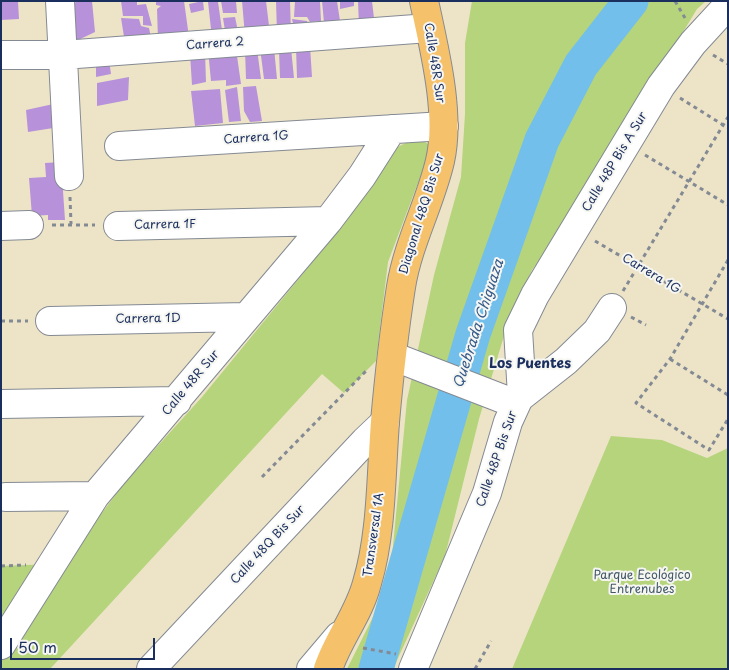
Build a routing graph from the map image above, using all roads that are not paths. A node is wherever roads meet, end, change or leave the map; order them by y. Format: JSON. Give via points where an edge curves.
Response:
{"nodes":[{"id":1,"x":60,"y":1,"type":"edge"},
{"id":2,"x":424,"y":1,"type":"edge"},
{"id":3,"x":445,"y":1,"type":"edge"},
{"id":4,"x":728,"y":5,"type":"edge"},
{"id":5,"x":432,"y":40,"type":"junction"},
{"id":6,"x":1,"y":55,"type":"edge"},
{"id":7,"x":63,"y":55,"type":"junction"},
{"id":8,"x":444,"y":126,"type":"junction"},
{"id":9,"x":392,"y":129,"type":"junction"},
{"id":10,"x":119,"y":146,"type":"dead end"},
{"id":11,"x":69,"y":176,"type":"dead end"},
{"id":12,"x":328,"y":221,"type":"junction"},
{"id":13,"x":28,"y":225,"type":"road end"},
{"id":14,"x":1,"y":226,"type":"edge"},
{"id":15,"x":118,"y":226,"type":"road end"},
{"id":16,"x":612,"y":308,"type":"dead end"},
{"id":17,"x":246,"y":317,"type":"junction"},
{"id":18,"x":50,"y":321,"type":"dead end"},
{"id":19,"x":381,"y":362,"type":"junction"},
{"id":20,"x":519,"y":400,"type":"junction"},
{"id":21,"x":177,"y":401,"type":"junction"},
{"id":22,"x":1,"y":404,"type":"edge"},
{"id":23,"x":385,"y":422,"type":"junction"},
{"id":24,"x":95,"y":496,"type":"junction"},
{"id":25,"x":6,"y":497,"type":"dead end"},
{"id":26,"x":352,"y":622,"type":"junction"},
{"id":27,"x":1,"y":645,"type":"edge"},
{"id":28,"x":403,"y":661,"type":"edge"},
{"id":29,"x":152,"y":669,"type":"edge"},
{"id":30,"x":312,"y":669,"type":"edge"},
{"id":31,"x":328,"y":669,"type":"edge"}],
"edges":[{"from":1,"to":7,"type":"street"},
{"from":2,"to":5,"type":"main road","name":"Calle 48R Sur"},
{"from":3,"to":5,"type":"main road"},
{"from":4,"to":20,"type":"street","name":"Calle 48P Bis A Sur","via":[[693,43],[661,86],[535,295],[518,330]]},
{"from":5,"to":7,"type":"street","name":"Carrera 2"},
{"from":5,"to":8,"type":"main road","name":"Calle 48R Sur"},
{"from":6,"to":7,"type":"street","name":"Carrera 2"},
{"from":7,"to":11,"type":"street"},
{"from":8,"to":9,"type":"street","name":"Carrera 1G"},
{"from":8,"to":19,"type":"main road","name":"Diagonal 48Q Bis Sur","via":[[440,163],[403,274]]},
{"from":9,"to":10,"type":"street","name":"Carrera 1G"},
{"from":9,"to":12,"type":"street","name":"Calle 48R Sur"},
{"from":12,"to":15,"type":"street","name":"Carrera 1F"},
{"from":12,"to":17,"type":"street","name":"Calle 48R Sur"},
{"from":13,"to":14,"type":"street"},
{"from":16,"to":20,"type":"street","name":"Calle 48P Bis Sur","via":[[597,331]]},
{"from":17,"to":18,"type":"street","name":"Carrera 1D"},
{"from":17,"to":21,"type":"street","name":"Calle 48R Sur"},
{"from":19,"to":20,"type":"street","via":[[434,373],[478,390]]},
{"from":19,"to":23,"type":"main road","name":"Diagonal 48Q Bis Sur"},
{"from":20,"to":28,"type":"street","name":"Calle 48P Bis Sur","via":[[487,493]]},
{"from":21,"to":22,"type":"street"},
{"from":21,"to":24,"type":"street","name":"Calle 48R Sur"},
{"from":23,"to":26,"type":"main road","name":"Transversal 1A","via":[[372,561]]},
{"from":23,"to":29,"type":"street","name":"Calle 48Q Bis Sur"},
{"from":24,"to":25,"type":"street"},
{"from":24,"to":27,"type":"street","name":"Calle 48R Sur"},
{"from":26,"to":30,"type":"street"},
{"from":26,"to":31,"type":"main road","name":"Transversal 1A"}]}
